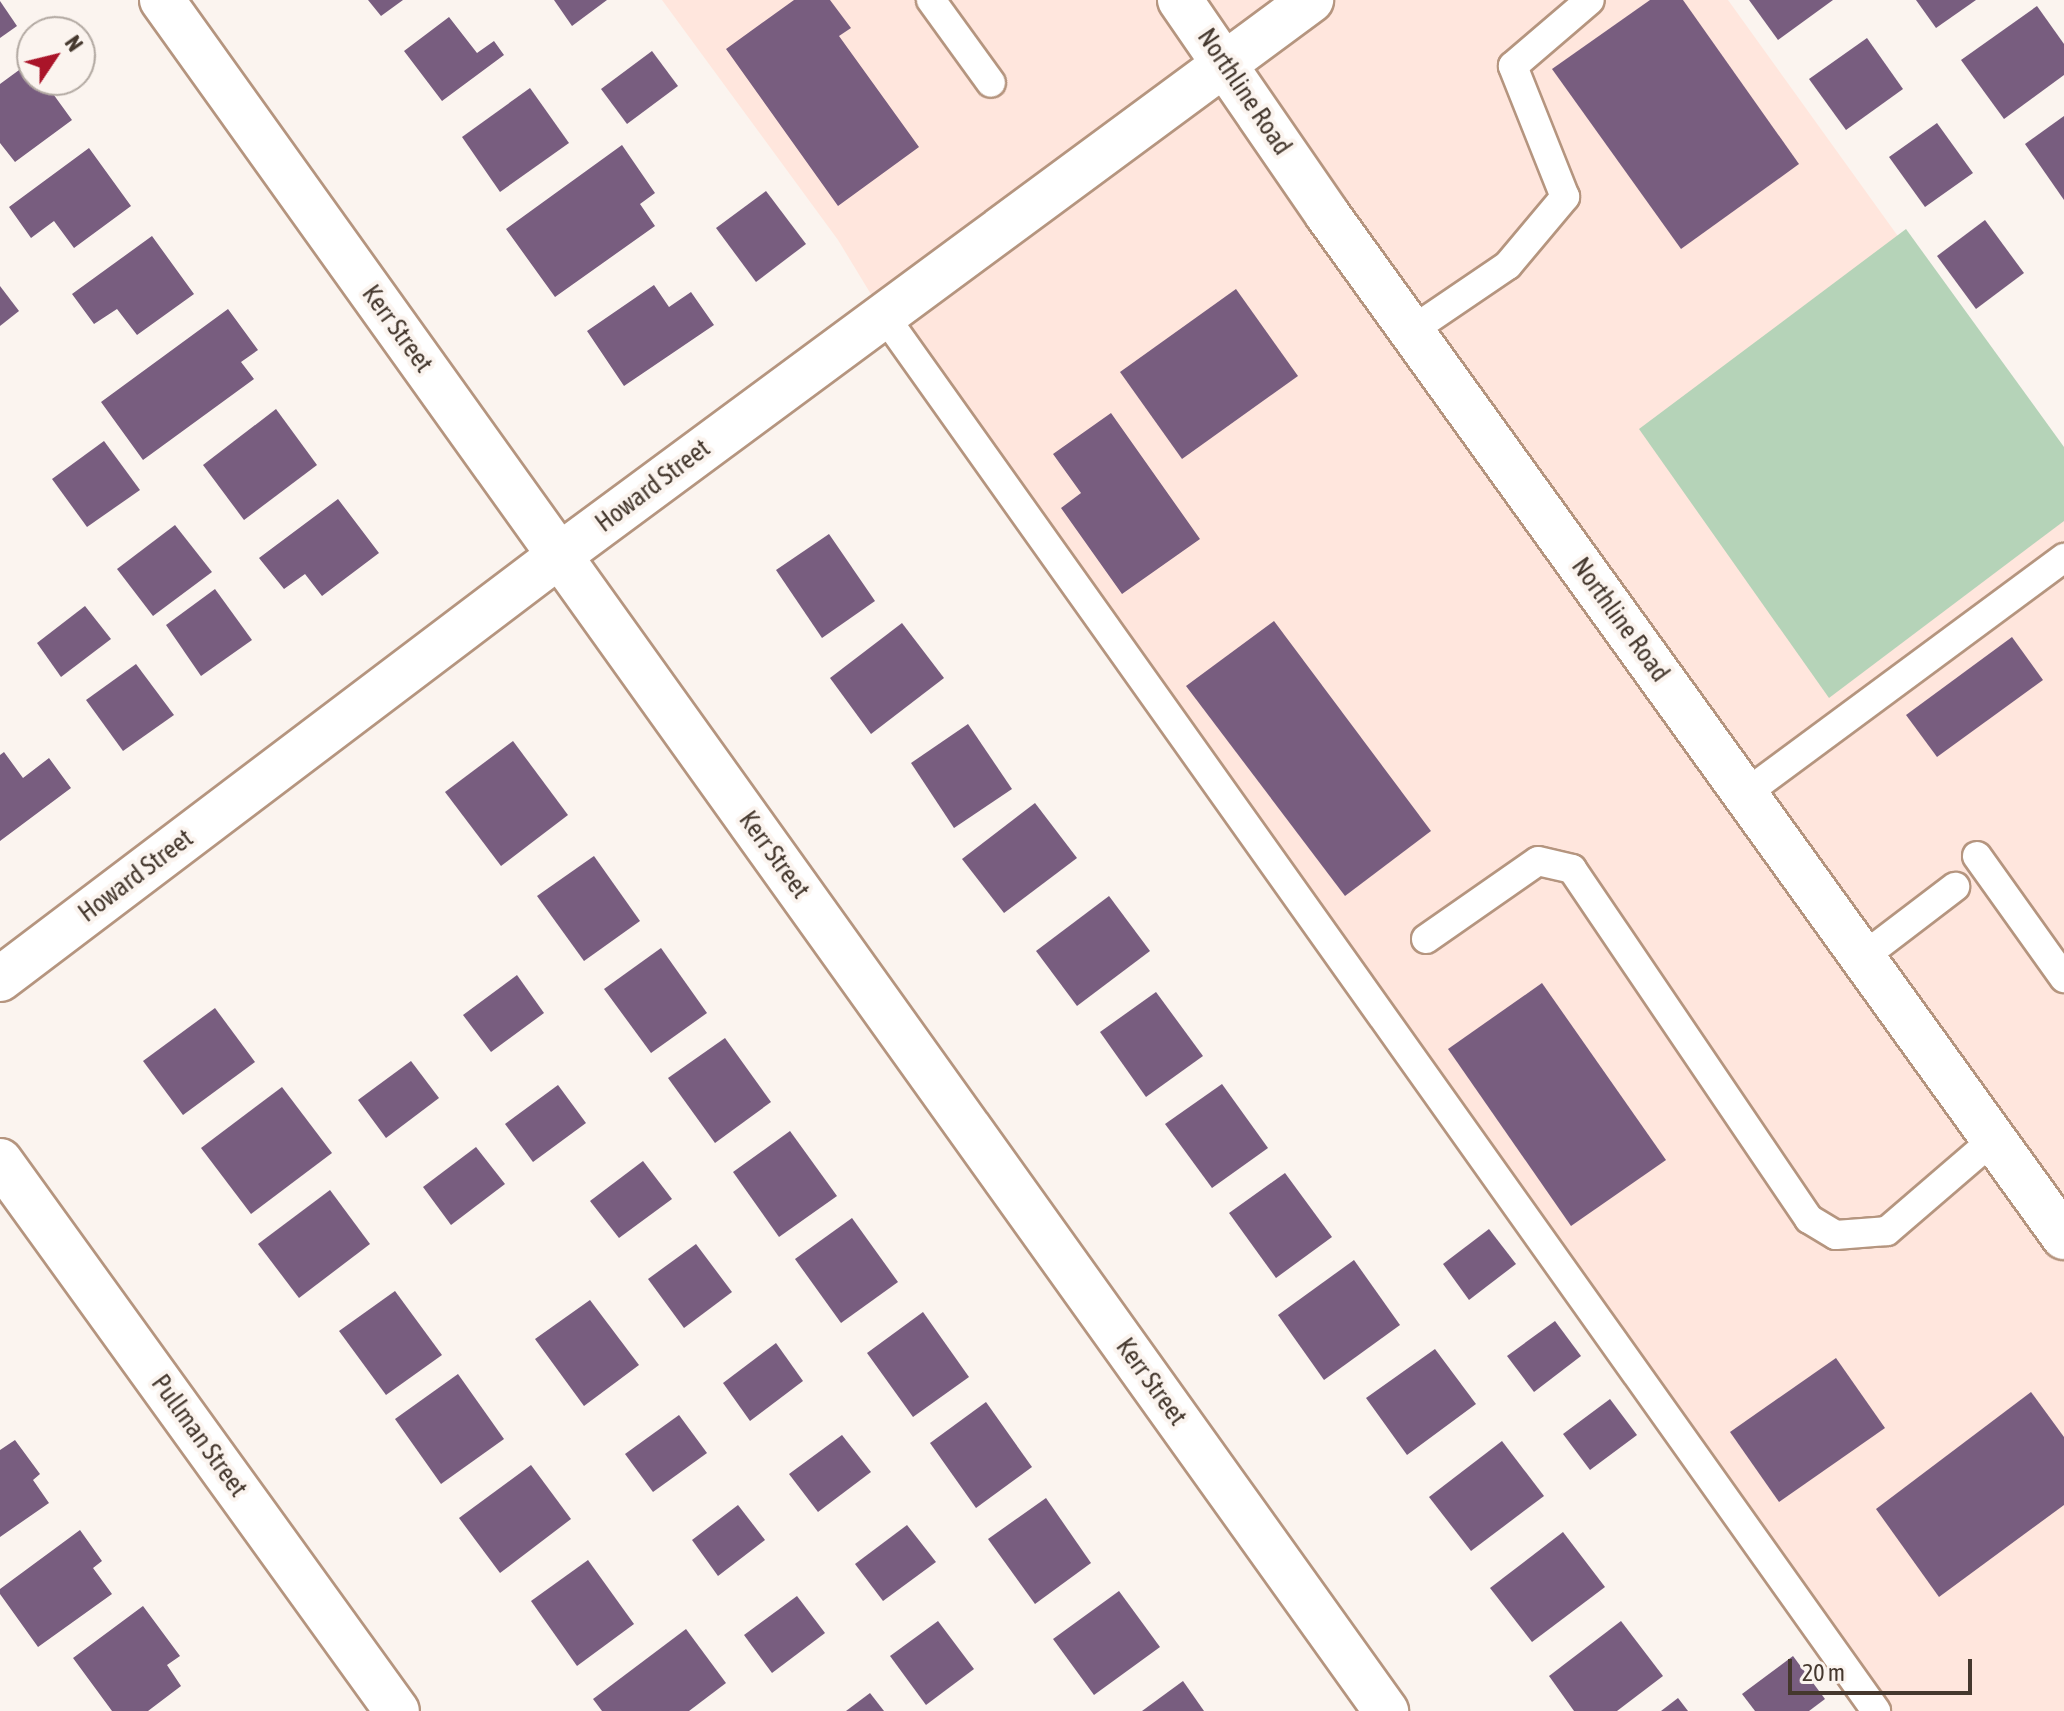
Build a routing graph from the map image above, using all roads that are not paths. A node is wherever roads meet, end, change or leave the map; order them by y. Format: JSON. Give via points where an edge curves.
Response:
{"nodes":[{"id":1,"x":162,"y":0,"type":"edge"},
{"id":2,"x":931,"y":0,"type":"edge"},
{"id":3,"x":1180,"y":0,"type":"edge"},
{"id":4,"x":1311,"y":0,"type":"edge"},
{"id":5,"x":1590,"y":0,"type":"edge"},
{"id":6,"x":1227,"y":64,"type":"junction"},
{"id":7,"x":991,"y":83,"type":"dead end"},
{"id":8,"x":883,"y":314,"type":"junction"},
{"id":9,"x":1411,"y":331,"type":"junction"},
{"id":10,"x":560,"y":555,"type":"junction"},
{"id":11,"x":2064,"y":558,"type":"edge"},
{"id":12,"x":1745,"y":794,"type":"junction"},
{"id":13,"x":1977,"y":856,"type":"dead end"},
{"id":14,"x":1955,"y":887,"type":"dead end"},
{"id":15,"x":1426,"y":939,"type":"dead end"},
{"id":16,"x":1863,"y":957,"type":"junction"},
{"id":17,"x":2064,"y":978,"type":"edge"},
{"id":18,"x":0,"y":979,"type":"edge"},
{"id":19,"x":1995,"y":1138,"type":"junction"},
{"id":20,"x":0,"y":1161,"type":"edge"},
{"id":21,"x":2064,"y":1237,"type":"edge"},
{"id":22,"x":397,"y":1711,"type":"edge"},
{"id":23,"x":1386,"y":1711,"type":"edge"},
{"id":24,"x":1876,"y":1711,"type":"edge"}],
"edges":[{"from":1,"to":10,"type":"street","name":"Kerr Street"},
{"from":2,"to":7,"type":"lane"},
{"from":3,"to":6,"type":"street","name":"Northline Road"},
{"from":4,"to":6,"type":"street","name":"Howard Street"},
{"from":5,"to":9,"type":"lane","via":[[1513,66],[1565,197],[1508,265]]},
{"from":6,"to":8,"type":"street","name":"Howard Street"},
{"from":6,"to":9,"type":"street","name":"Northline Road"},
{"from":8,"to":10,"type":"street","name":"Howard Street"},
{"from":8,"to":24,"type":"lane"},
{"from":9,"to":12,"type":"street","name":"Northline Road"},
{"from":10,"to":18,"type":"street","name":"Howard Street"},
{"from":10,"to":23,"type":"street","name":"Kerr Street"},
{"from":11,"to":12,"type":"lane"},
{"from":12,"to":16,"type":"street","name":"Northline Road"},
{"from":13,"to":17,"type":"lane"},
{"from":14,"to":16,"type":"lane"},
{"from":15,"to":19,"type":"lane","via":[[1538,861],[1572,869],[1809,1219],[1836,1235],[1887,1231]]},
{"from":16,"to":19,"type":"street","name":"Northline Road"},
{"from":19,"to":21,"type":"street","name":"Northline Road"},
{"from":20,"to":22,"type":"street","name":"Pullman Street"}]}
